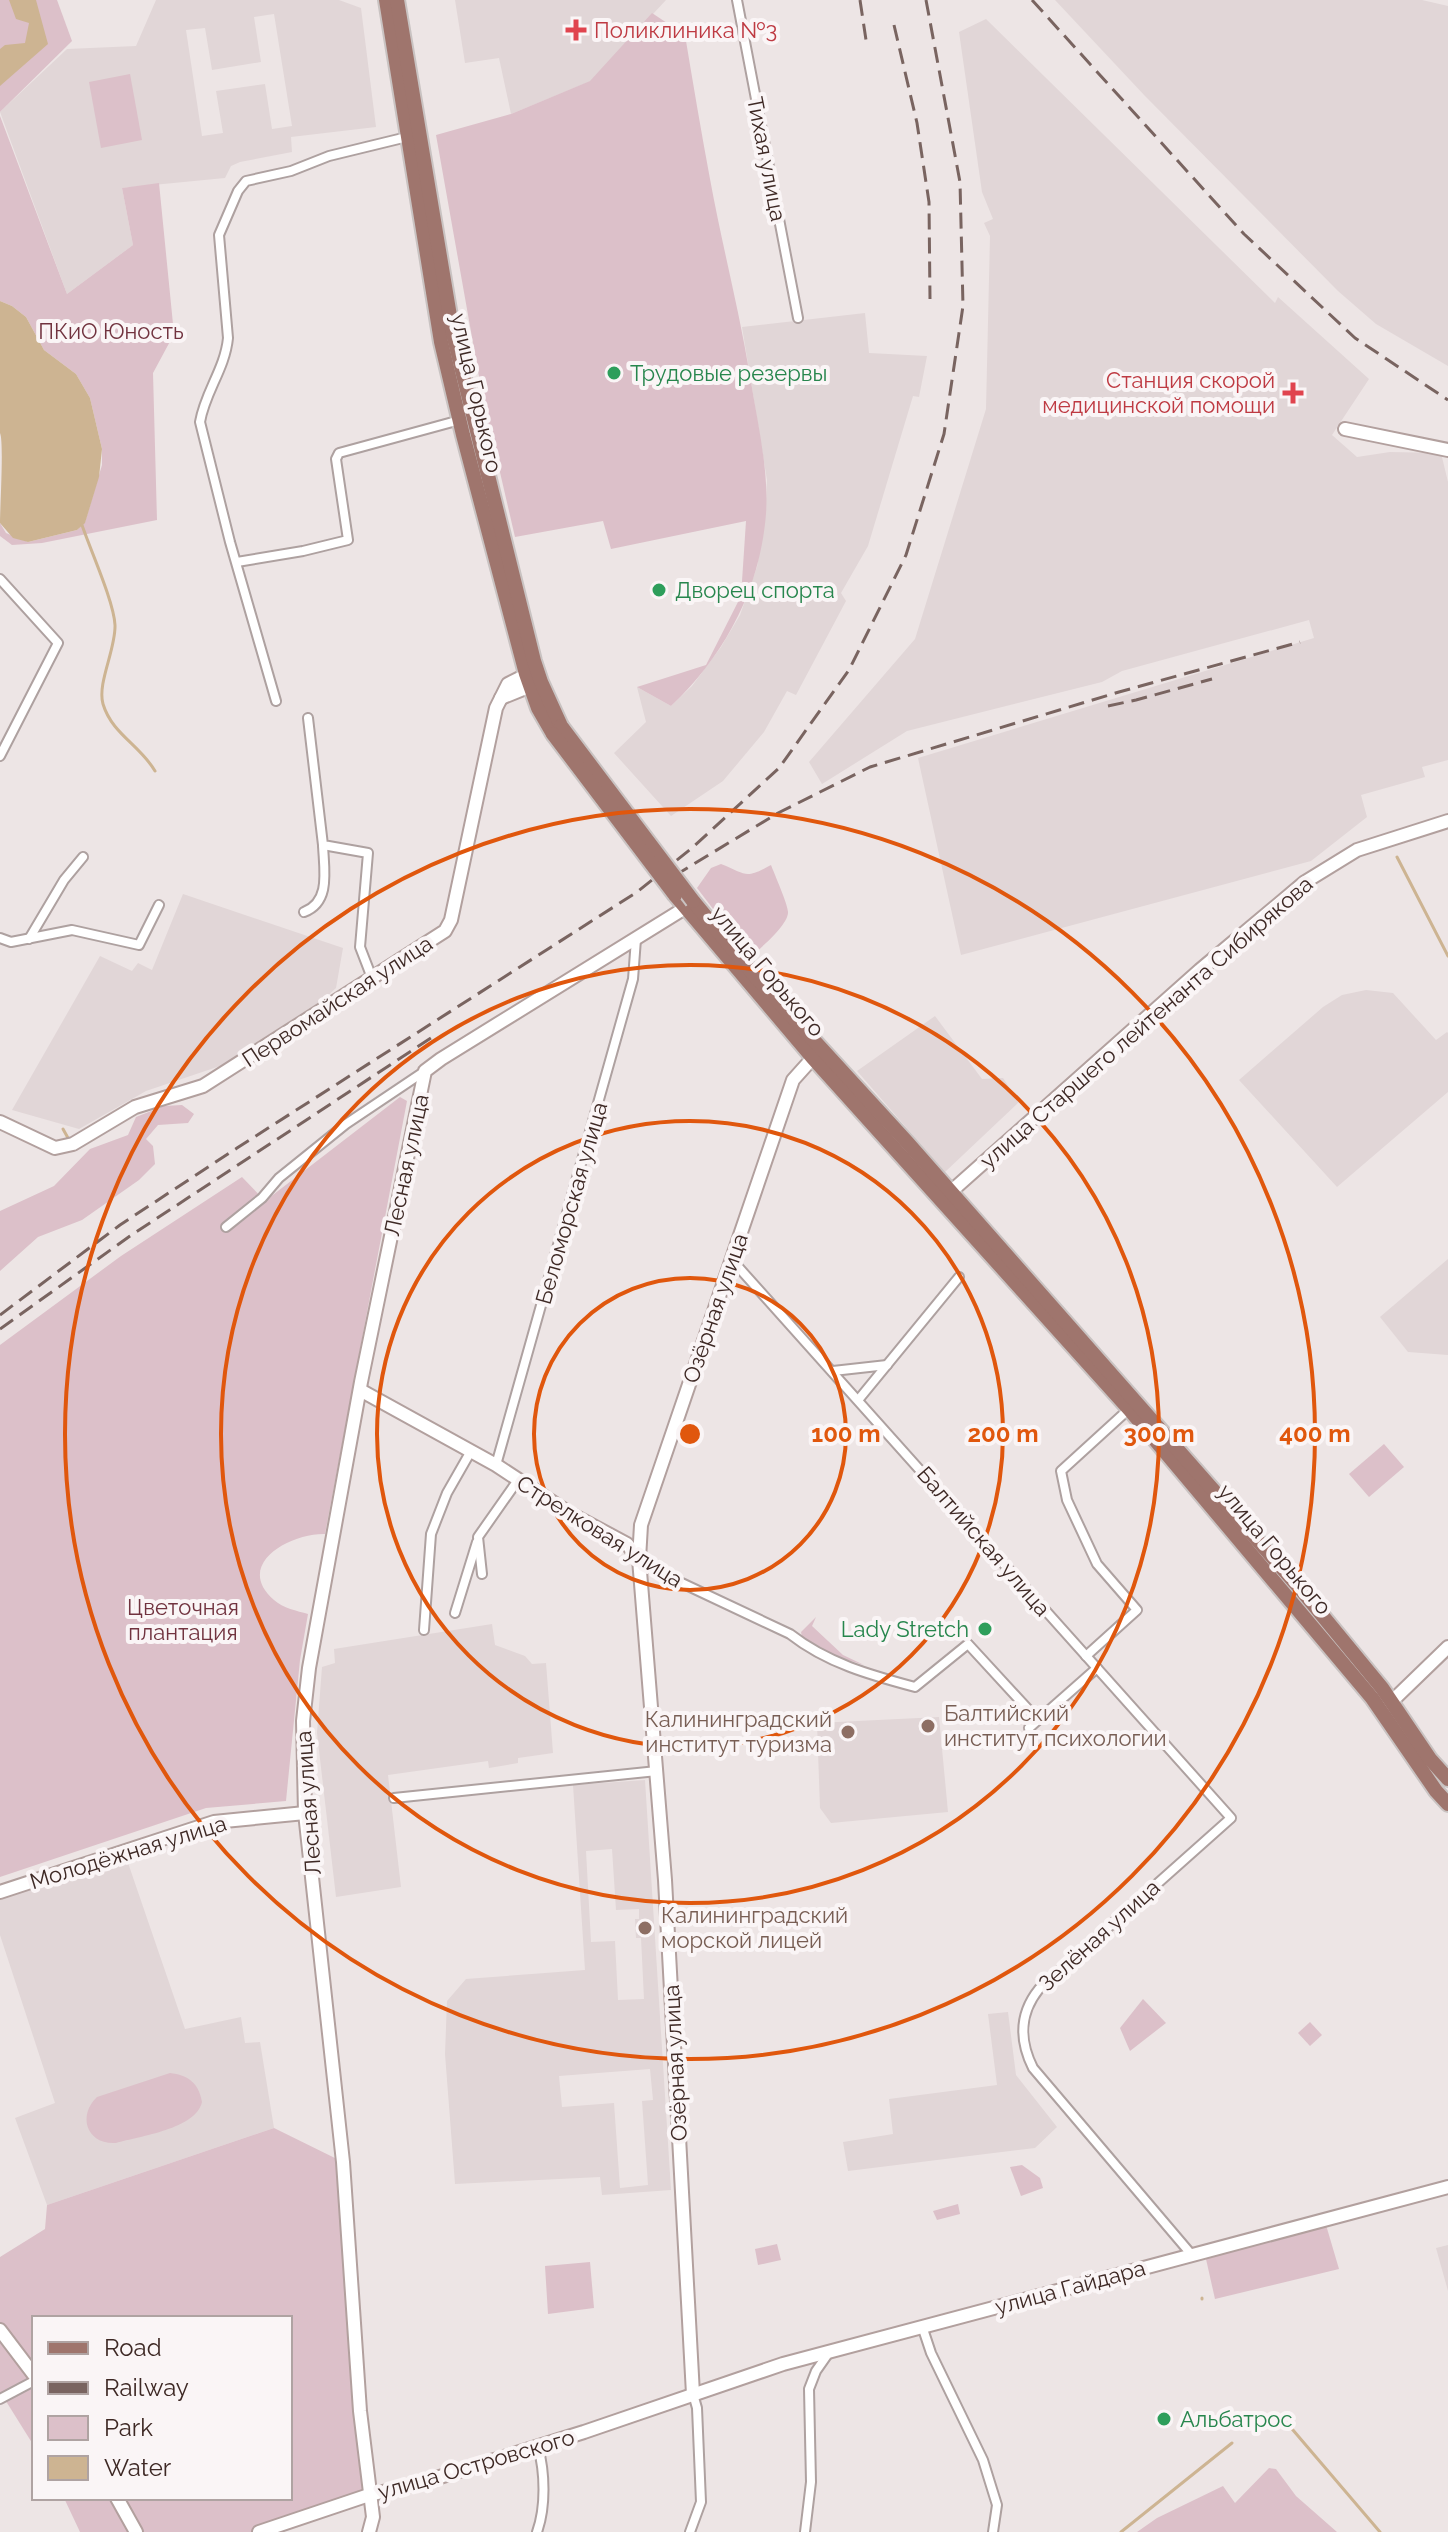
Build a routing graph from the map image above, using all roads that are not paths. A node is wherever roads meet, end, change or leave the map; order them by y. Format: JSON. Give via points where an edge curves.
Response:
{"nodes":[{"id":1,"x":386,"y":0,"type":"edge"},
{"id":2,"x":397,"y":0,"type":"edge"},
{"id":3,"x":737,"y":0,"type":"edge"},
{"id":4,"x":407,"y":137,"type":"junction"},
{"id":5,"x":798,"y":318,"type":"dead end"},
{"id":6,"x":466,"y":419,"type":"junction"},
{"id":7,"x":1345,"y":429,"type":"dead end"},
{"id":8,"x":1448,"y":450,"type":"edge"},
{"id":9,"x":237,"y":562,"type":"junction"},
{"id":10,"x":0,"y":579,"type":"edge"},
{"id":11,"x":533,"y":678,"type":"junction"},
{"id":12,"x":276,"y":701,"type":"dead end"},
{"id":13,"x":308,"y":718,"type":"dead end"},
{"id":14,"x":0,"y":731,"type":"edge"},
{"id":15,"x":11,"y":735,"type":"junction"},
{"id":16,"x":0,"y":756,"type":"edge"},
{"id":17,"x":1448,"y":821,"type":"edge"},
{"id":18,"x":323,"y":845,"type":"junction"},
{"id":19,"x":83,"y":857,"type":"dead end"},
{"id":20,"x":689,"y":904,"type":"junction"},
{"id":21,"x":159,"y":905,"type":"dead end"},
{"id":22,"x":304,"y":912,"type":"dead end"},
{"id":23,"x":0,"y":938,"type":"edge"},
{"id":24,"x":29,"y":939,"type":"junction"},
{"id":25,"x":636,"y":939,"type":"junction"},
{"id":26,"x":372,"y":978,"type":"junction"},
{"id":27,"x":816,"y":1053,"type":"junction"},
{"id":28,"x":425,"y":1071,"type":"junction"},
{"id":29,"x":0,"y":1122,"type":"edge"},
{"id":30,"x":945,"y":1196,"type":"junction"},
{"id":31,"x":226,"y":1227,"type":"dead end"},
{"id":32,"x":732,"y":1260,"type":"junction"},
{"id":33,"x":959,"y":1277,"type":"dead end"},
{"id":34,"x":888,"y":1365,"type":"junction"},
{"id":35,"x":833,"y":1371,"type":"junction"},
{"id":36,"x":360,"y":1390,"type":"junction"},
{"id":37,"x":859,"y":1399,"type":"junction"},
{"id":38,"x":1129,"y":1409,"type":"junction"},
{"id":39,"x":471,"y":1451,"type":"junction"},
{"id":40,"x":496,"y":1465,"type":"junction"},
{"id":41,"x":518,"y":1480,"type":"junction"},
{"id":42,"x":478,"y":1537,"type":"junction"},
{"id":43,"x":639,"y":1559,"type":"junction"},
{"id":44,"x":482,"y":1574,"type":"dead end"},
{"id":45,"x":455,"y":1613,"type":"dead end"},
{"id":46,"x":424,"y":1630,"type":"dead end"},
{"id":47,"x":1448,"y":1647,"type":"edge"},
{"id":48,"x":1086,"y":1656,"type":"junction"},
{"id":49,"x":1097,"y":1668,"type":"junction"},
{"id":50,"x":1386,"y":1706,"type":"junction"},
{"id":51,"x":1038,"y":1720,"type":"junction"},
{"id":52,"x":1029,"y":1728,"type":"dead end"},
{"id":53,"x":657,"y":1771,"type":"junction"},
{"id":54,"x":1448,"y":1779,"type":"edge"},
{"id":55,"x":1203,"y":1786,"type":"joint"},
{"id":56,"x":394,"y":1798,"type":"dead end"},
{"id":57,"x":1448,"y":1804,"type":"edge"},
{"id":58,"x":305,"y":1813,"type":"junction"},
{"id":59,"x":0,"y":1892,"type":"edge"},
{"id":60,"x":1448,"y":2187,"type":"edge"},
{"id":61,"x":1191,"y":2254,"type":"junction"},
{"id":62,"x":922,"y":2326,"type":"junction"},
{"id":63,"x":0,"y":2330,"type":"edge"},
{"id":64,"x":830,"y":2351,"type":"junction"},
{"id":65,"x":32,"y":2372,"type":"edge"},
{"id":66,"x":32,"y":2382,"type":"edge"},
{"id":67,"x":693,"y":2394,"type":"junction"},
{"id":68,"x":0,"y":2399,"type":"edge"},
{"id":69,"x":538,"y":2447,"type":"junction"},
{"id":70,"x":369,"y":2495,"type":"junction"},
{"id":71,"x":118,"y":2500,"type":"edge"},
{"id":72,"x":136,"y":2532,"type":"edge"},
{"id":73,"x":259,"y":2532,"type":"edge"},
{"id":74,"x":369,"y":2532,"type":"edge"},
{"id":75,"x":537,"y":2532,"type":"edge"},
{"id":76,"x":690,"y":2532,"type":"edge"},
{"id":77,"x":805,"y":2532,"type":"edge"},
{"id":78,"x":993,"y":2532,"type":"edge"}],
"edges":[{"from":1,"to":4,"type":"main road","name":"улица Горького"},
{"from":2,"to":6,"type":"main road","name":"улица Горького"},
{"from":3,"to":5,"type":"street","name":"Тихая улица"},
{"from":4,"to":6,"type":"main road","name":"улица Горького","via":[[429,276]]},
{"from":4,"to":9,"type":"street","via":[[246,181],[220,230],[228,338],[200,422]]},
{"from":6,"to":9,"type":"street","via":[[339,453],[348,540]]},
{"from":6,"to":11,"type":"main road","name":"улица Горького"},
{"from":7,"to":8,"type":"street"},
{"from":9,"to":12,"type":"street"},
{"from":10,"to":15,"type":"street","via":[[58,643]]},
{"from":11,"to":20,"type":"main road","name":"улица Горького","bridge":true,"via":[[538,708]]},
{"from":11,"to":26,"type":"street","name":"Первомайская улица","via":[[508,684],[501,698],[451,920],[435,939]]},
{"from":13,"to":18,"type":"street"},
{"from":14,"to":15,"type":"street"},
{"from":15,"to":16,"type":"street"},
{"from":17,"to":30,"type":"street","name":"улица Старшего лейтенанта Сибирякова","via":[[1357,850],[1305,882]]},
{"from":18,"to":22,"type":"street","via":[[323,897]]},
{"from":18,"to":26,"type":"street","via":[[368,853],[360,947]]},
{"from":19,"to":24,"type":"street"},
{"from":20,"to":25,"type":"street","name":"Лесная улица"},
{"from":20,"to":27,"type":"main road","name":"улица Горького"},
{"from":21,"to":24,"type":"street","via":[[139,945],[72,930]]},
{"from":23,"to":24,"type":"street"},
{"from":25,"to":28,"type":"street","name":"Лесная улица"},
{"from":25,"to":40,"type":"street","name":"Беломорская улица","via":[[633,979]]},
{"from":26,"to":29,"type":"street","name":"Первомайская улица","via":[[203,1086],[135,1107],[73,1144],[55,1148]]},
{"from":27,"to":30,"type":"main road","name":"улица Горького"},
{"from":27,"to":32,"type":"street","name":"Озёрная улица","via":[[793,1080]]},
{"from":28,"to":31,"type":"street","name":"Лесная улица","via":[[346,1124]]},
{"from":28,"to":36,"type":"street","name":"Лесная улица"},
{"from":30,"to":38,"type":"main road","name":"улица Горького"},
{"from":30,"to":50,"type":"main road","name":"улица Горького","via":[[1128,1391],[1303,1592]]},
{"from":32,"to":35,"type":"street","name":"Балтийская улица"},
{"from":32,"to":43,"type":"street","name":"Озёрная улица","via":[[641,1525]]},
{"from":33,"to":34,"type":"street"},
{"from":34,"to":35,"type":"street"},
{"from":34,"to":37,"type":"street"},
{"from":35,"to":37,"type":"street","name":"Балтийская улица"},
{"from":36,"to":39,"type":"street","name":"Стрелковая улица"},
{"from":36,"to":58,"type":"street","name":"Лесная улица","via":[[309,1668],[303,1721]]},
{"from":37,"to":48,"type":"street","name":"Балтийская улица"},
{"from":38,"to":48,"type":"street","via":[[1061,1471],[1067,1500],[1097,1564],[1137,1610]]},
{"from":38,"to":50,"type":"main road","name":"улица Горького"},
{"from":39,"to":40,"type":"street","name":"Стрелковая улица"},
{"from":39,"to":46,"type":"street","via":[[431,1534]]},
{"from":40,"to":41,"type":"street","name":"Стрелковая улица"},
{"from":41,"to":42,"type":"street"},
{"from":41,"to":43,"type":"street","name":"Стрелковая улица","via":[[627,1544]]},
{"from":42,"to":44,"type":"street"},
{"from":42,"to":45,"type":"street"},
{"from":43,"to":51,"type":"street","name":"Стрелковая улица","via":[[790,1634],[829,1660],[917,1687],[968,1644]]},
{"from":43,"to":53,"type":"street","name":"Озёрная улица"},
{"from":47,"to":50,"type":"street"},
{"from":48,"to":49,"type":"street","name":"Балтийская улица"},
{"from":49,"to":51,"type":"street"},
{"from":49,"to":55,"type":"street","name":"Балтийская улица"},
{"from":50,"to":54,"type":"main road","name":"улица Горького"},
{"from":50,"to":57,"type":"main road","name":"улица Горького"},
{"from":51,"to":52,"type":"street"},
{"from":53,"to":56,"type":"street"},
{"from":53,"to":67,"type":"street","name":"Озёрная улица"},
{"from":55,"to":61,"type":"street","name":"Зелёная улица","via":[[1231,1818],[1039,1989],[1027,2004],[1024,2019],[1026,2054],[1033,2068]]},
{"from":58,"to":59,"type":"street","name":"Молодёжная улица","via":[[214,1822]]},
{"from":58,"to":70,"type":"street","name":"Лесная улица","via":[[343,2162]]},
{"from":60,"to":61,"type":"street","name":"улица Гайдара"},
{"from":61,"to":62,"type":"street","name":"улица Гайдара"},
{"from":62,"to":64,"type":"street","name":"улица Гайдара"},
{"from":62,"to":78,"type":"street","via":[[983,2460],[997,2505]]},
{"from":63,"to":65,"type":"street"},
{"from":64,"to":67,"type":"street","name":"улица Гайдара"},
{"from":64,"to":77,"type":"street","via":[[809,2389],[811,2482]]},
{"from":66,"to":68,"type":"street"},
{"from":67,"to":69,"type":"street","name":"улица Островского"},
{"from":67,"to":76,"type":"street","via":[[701,2502]]},
{"from":69,"to":70,"type":"street","name":"улица Островского"},
{"from":69,"to":75,"type":"street","via":[[543,2504]]},
{"from":70,"to":73,"type":"street","name":"улица Островского"},
{"from":70,"to":74,"type":"street","name":"Лесная улица"},
{"from":71,"to":72,"type":"street"}]}
